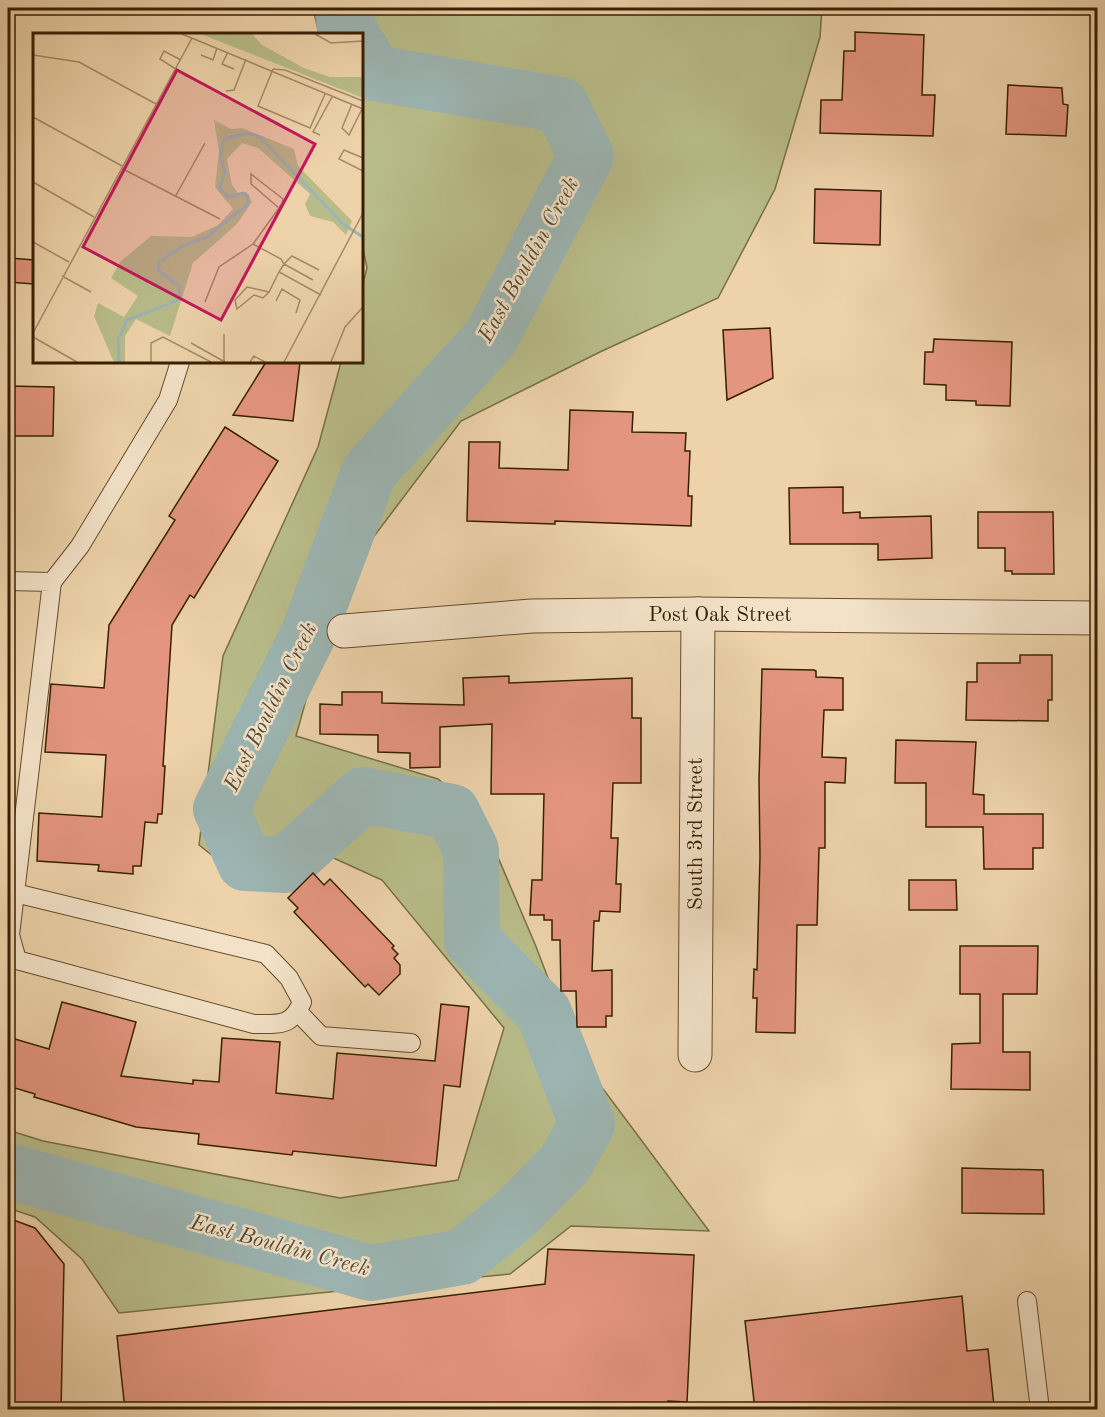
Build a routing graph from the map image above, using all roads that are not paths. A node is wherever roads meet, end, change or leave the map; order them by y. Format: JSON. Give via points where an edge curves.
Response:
{"nodes":[{"id":1,"x":180,"y":363,"type":"edge"},
{"id":2,"x":8,"y":581,"type":"edge"},
{"id":3,"x":52,"y":582,"type":"junction"},
{"id":4,"x":698,"y":614,"type":"junction"},
{"id":5,"x":1098,"y":618,"type":"edge"},
{"id":6,"x":344,"y":632,"type":"dead end"},
{"id":7,"x":15,"y":893,"type":"junction"},
{"id":8,"x":298,"y":1012,"type":"junction"},
{"id":9,"x":411,"y":1043,"type":"dead end"},
{"id":10,"x":695,"y":1055,"type":"dead end"},
{"id":11,"x":1027,"y":1301,"type":"dead end"},
{"id":12,"x":1040,"y":1410,"type":"edge"}],
"edges":[{"from":1,"to":3,"type":"lane","via":[[168,400],[80,546]]},
{"from":2,"to":3,"type":"lane"},
{"from":3,"to":7,"type":"lane"},
{"from":4,"to":5,"type":"street","name":"Post Oak Street"},
{"from":4,"to":6,"type":"street","name":"Post Oak Street","via":[[532,616]]},
{"from":4,"to":10,"type":"street","name":"South 3rd Street"},
{"from":7,"to":8,"type":"lane","via":[[266,954],[290,978],[302,1002]]},
{"from":7,"to":8,"type":"lane","via":[[10,935],[17,960],[254,1024],[284,1024]]},
{"from":8,"to":9,"type":"lane","via":[[321,1036]]},
{"from":11,"to":12,"type":"lane"}]}
